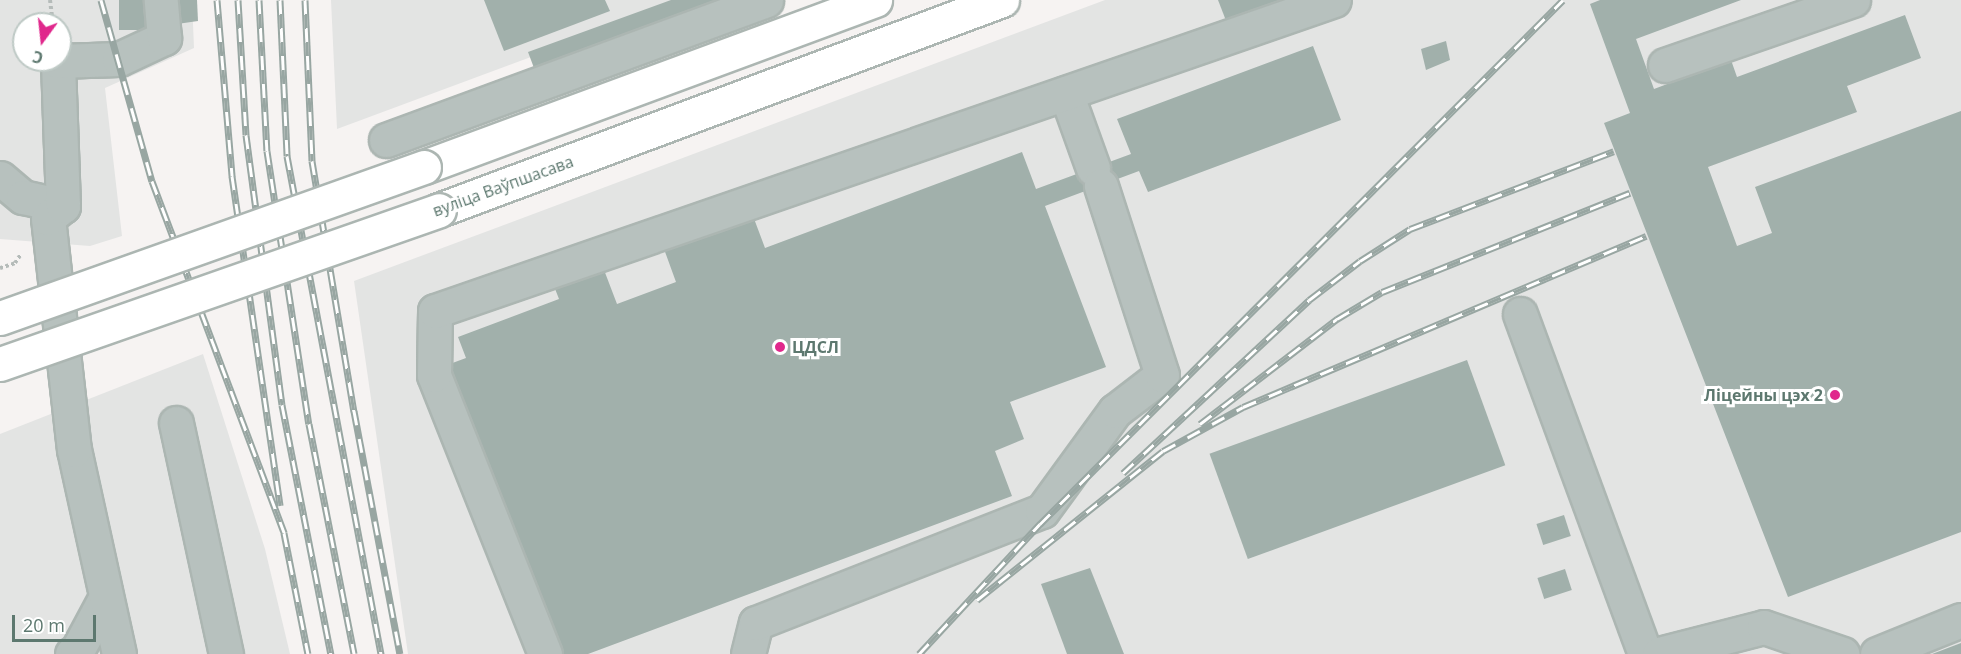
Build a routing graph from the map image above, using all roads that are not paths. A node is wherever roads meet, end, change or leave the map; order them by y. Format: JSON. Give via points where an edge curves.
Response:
{"nodes":[{"id":1,"x":161,"y":0,"type":"edge"},
{"id":2,"x":766,"y":0,"type":"edge"},
{"id":3,"x":875,"y":0,"type":"edge"},
{"id":4,"x":1002,"y":0,"type":"edge"},
{"id":5,"x":1334,"y":0,"type":"edge"},
{"id":6,"x":1853,"y":0,"type":"edge"},
{"id":7,"x":1665,"y":65,"type":"dead end"},
{"id":8,"x":1066,"y":93,"type":"junction"},
{"id":9,"x":386,"y":140,"type":"dead end"},
{"id":10,"x":0,"y":178,"type":"edge"},
{"id":11,"x":63,"y":206,"type":"junction"},
{"id":12,"x":1520,"y":314,"type":"dead end"},
{"id":13,"x":0,"y":318,"type":"edge"},
{"id":14,"x":0,"y":364,"type":"edge"},
{"id":15,"x":176,"y":423,"type":"dead end"},
{"id":16,"x":106,"y":597,"type":"junction"},
{"id":17,"x":1961,"y":620,"type":"edge"},
{"id":18,"x":72,"y":654,"type":"edge"},
{"id":19,"x":119,"y":654,"type":"edge"},
{"id":20,"x":226,"y":654,"type":"edge"},
{"id":21,"x":545,"y":654,"type":"edge"},
{"id":22,"x":748,"y":654,"type":"edge"},
{"id":23,"x":1645,"y":654,"type":"edge"},
{"id":24,"x":1659,"y":654,"type":"edge"},
{"id":25,"x":1843,"y":654,"type":"edge"},
{"id":26,"x":1877,"y":654,"type":"edge"}],
"edges":[{"from":1,"to":11,"type":"lane","via":[[164,38],[119,59],[58,61]]},
{"from":2,"to":9,"type":"lane"},
{"from":3,"to":13,"type":"main road","bridge":true},
{"from":4,"to":14,"type":"main road","name":"вуліца Ваўпшасава","bridge":true,"via":[[439,210]]},
{"from":5,"to":8,"type":"lane"},
{"from":6,"to":7,"type":"lane"},
{"from":8,"to":21,"type":"lane","via":[[435,312],[434,375]]},
{"from":8,"to":22,"type":"lane","via":[[1162,375],[1115,411],[1042,511],[756,623]]},
{"from":10,"to":11,"type":"lane","via":[[22,197]]},
{"from":11,"to":16,"type":"lane","via":[[48,218],[67,392],[74,450]]},
{"from":12,"to":23,"type":"lane"},
{"from":15,"to":20,"type":"lane"},
{"from":16,"to":18,"type":"lane"},
{"from":16,"to":19,"type":"lane"},
{"from":17,"to":26,"type":"lane"},
{"from":24,"to":25,"type":"lane","via":[[1764,627]]}]}
